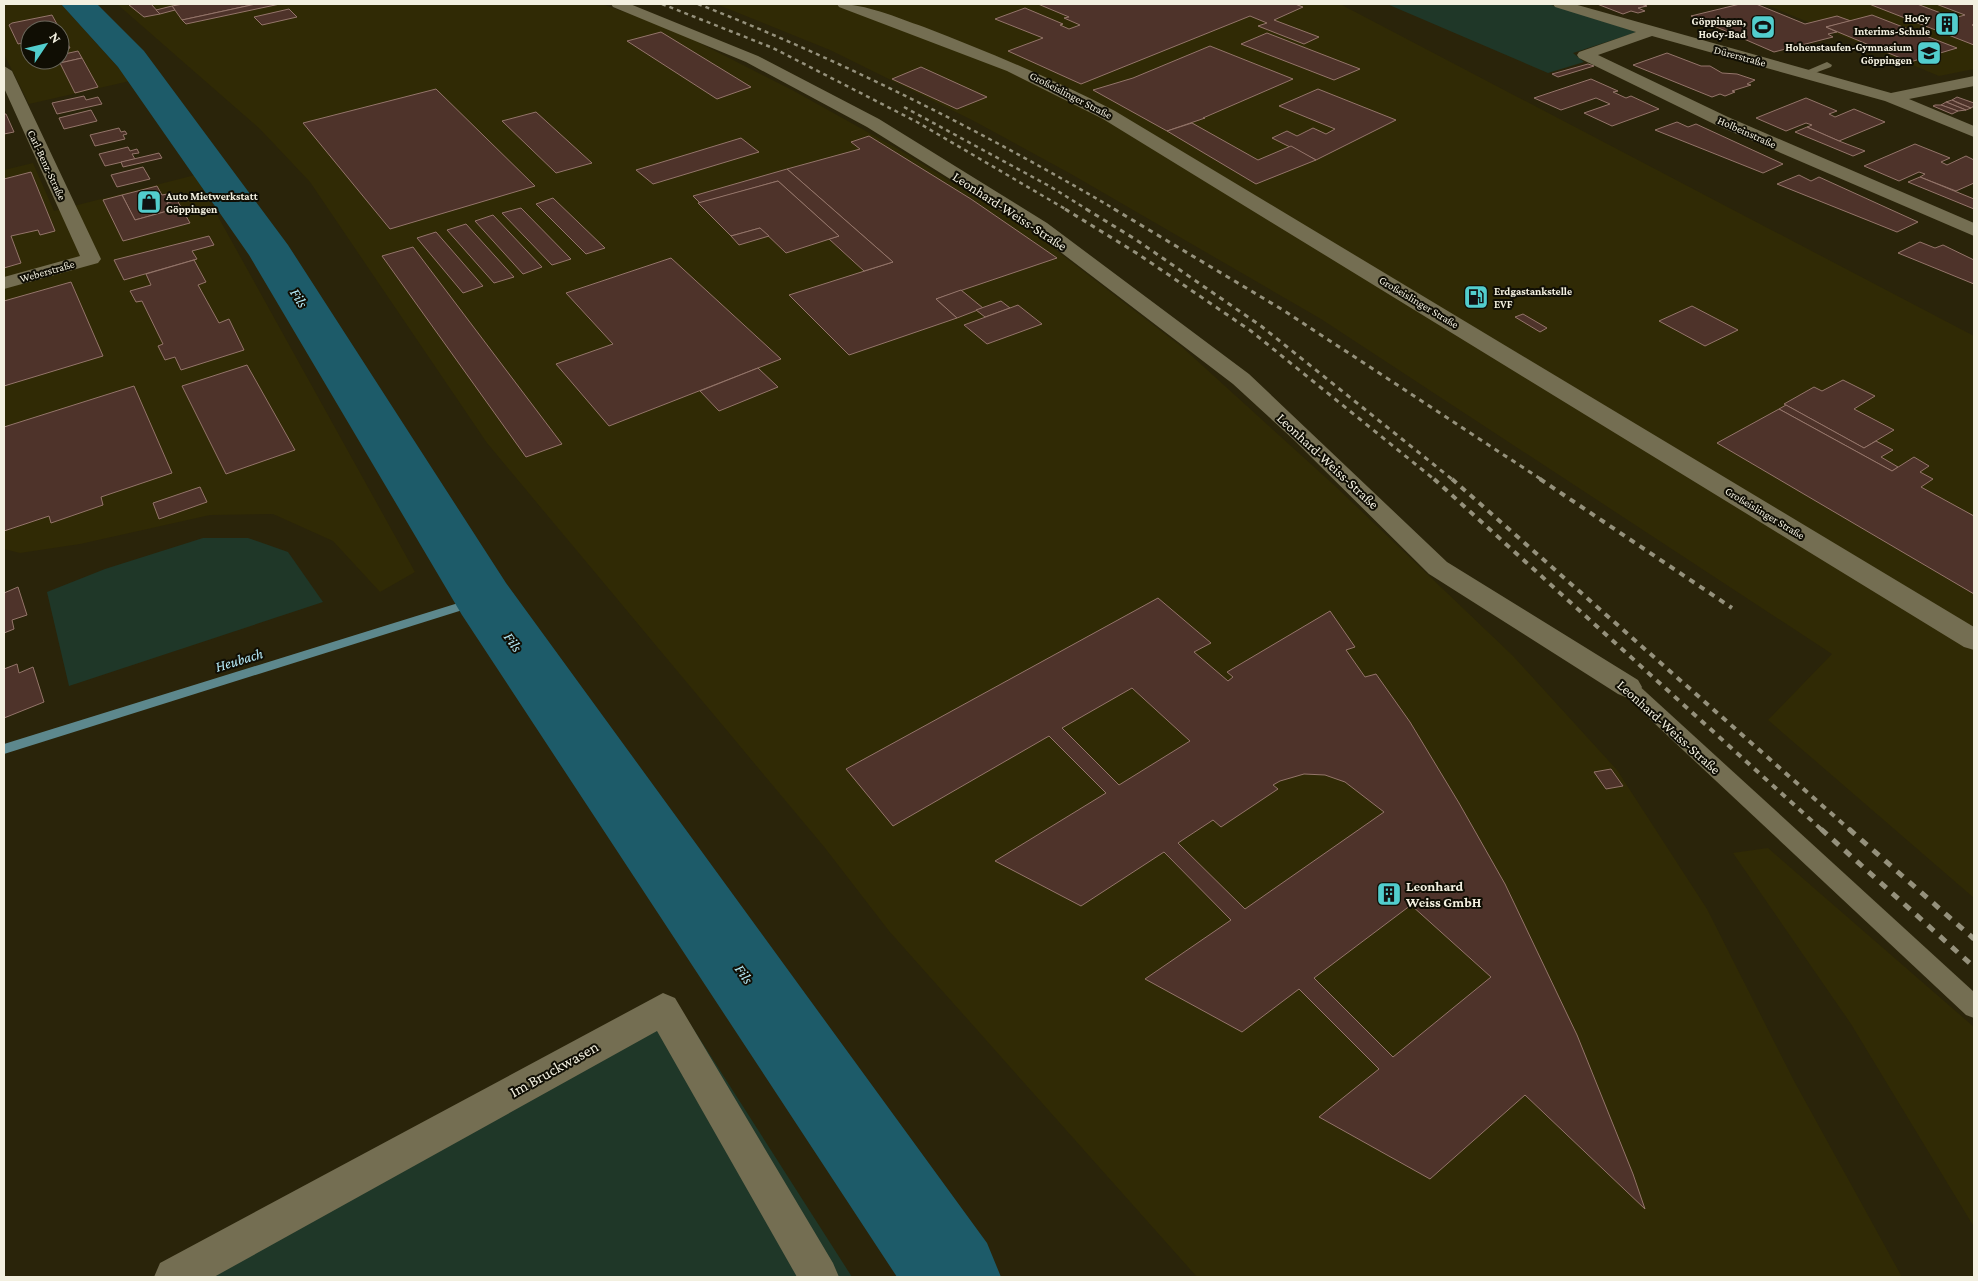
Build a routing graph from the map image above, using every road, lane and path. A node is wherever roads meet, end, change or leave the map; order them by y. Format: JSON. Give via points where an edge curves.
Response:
{"nodes":[{"id":1,"x":618,"y":4,"type":"edge"},
{"id":2,"x":844,"y":4,"type":"edge"},
{"id":3,"x":1560,"y":4,"type":"edge"},
{"id":4,"x":1650,"y":32,"type":"junction"},
{"id":5,"x":1827,"y":65,"type":"dead end"},
{"id":6,"x":4,"y":71,"type":"edge"},
{"id":7,"x":1804,"y":74,"type":"junction"},
{"id":8,"x":1974,"y":81,"type":"edge"},
{"id":9,"x":1891,"y":98,"type":"junction"},
{"id":10,"x":11,"y":105,"type":"edge"},
{"id":11,"x":1974,"y":132,"type":"edge"},
{"id":12,"x":1974,"y":230,"type":"edge"},
{"id":13,"x":91,"y":259,"type":"joint"},
{"id":14,"x":4,"y":283,"type":"edge"},
{"id":15,"x":1974,"y":640,"type":"edge"},
{"id":16,"x":1628,"y":688,"type":"joint"},
{"id":17,"x":1974,"y":1007,"type":"edge"},
{"id":18,"x":174,"y":1277,"type":"edge"},
{"id":19,"x":819,"y":1277,"type":"edge"}],
"edges":[{"from":1,"to":16,"type":"street","name":"Leonhard-Weiss-Straße","via":[[752,59],[873,123],[1040,227],[1241,379],[1438,568]]},
{"from":2,"to":15,"type":"street","name":"Großeislinger Straße","via":[[998,60],[1110,115]]},
{"from":3,"to":4,"type":"street","name":"Dürerstraße"},
{"from":4,"to":7,"type":"street","name":"Dürerstraße"},
{"from":4,"to":12,"type":"street","name":"Holbeinstraße","via":[[1585,55],[1722,121]]},
{"from":5,"to":7,"type":"lane"},
{"from":6,"to":10,"type":"street","name":"Carl-Benz-Straße"},
{"from":7,"to":9,"type":"street","name":"Dürerstraße"},
{"from":8,"to":9,"type":"street"},
{"from":9,"to":11,"type":"street","name":"Dürerstraße"},
{"from":10,"to":13,"type":"street","name":"Carl-Benz-Straße"},
{"from":13,"to":14,"type":"street","name":"Weberstraße"},
{"from":16,"to":17,"type":"lane","name":"Leonhard-Weiss-Straße"},
{"from":18,"to":19,"type":"street","name":"Im Bruckwasen","via":[[663,1009]]}]}
